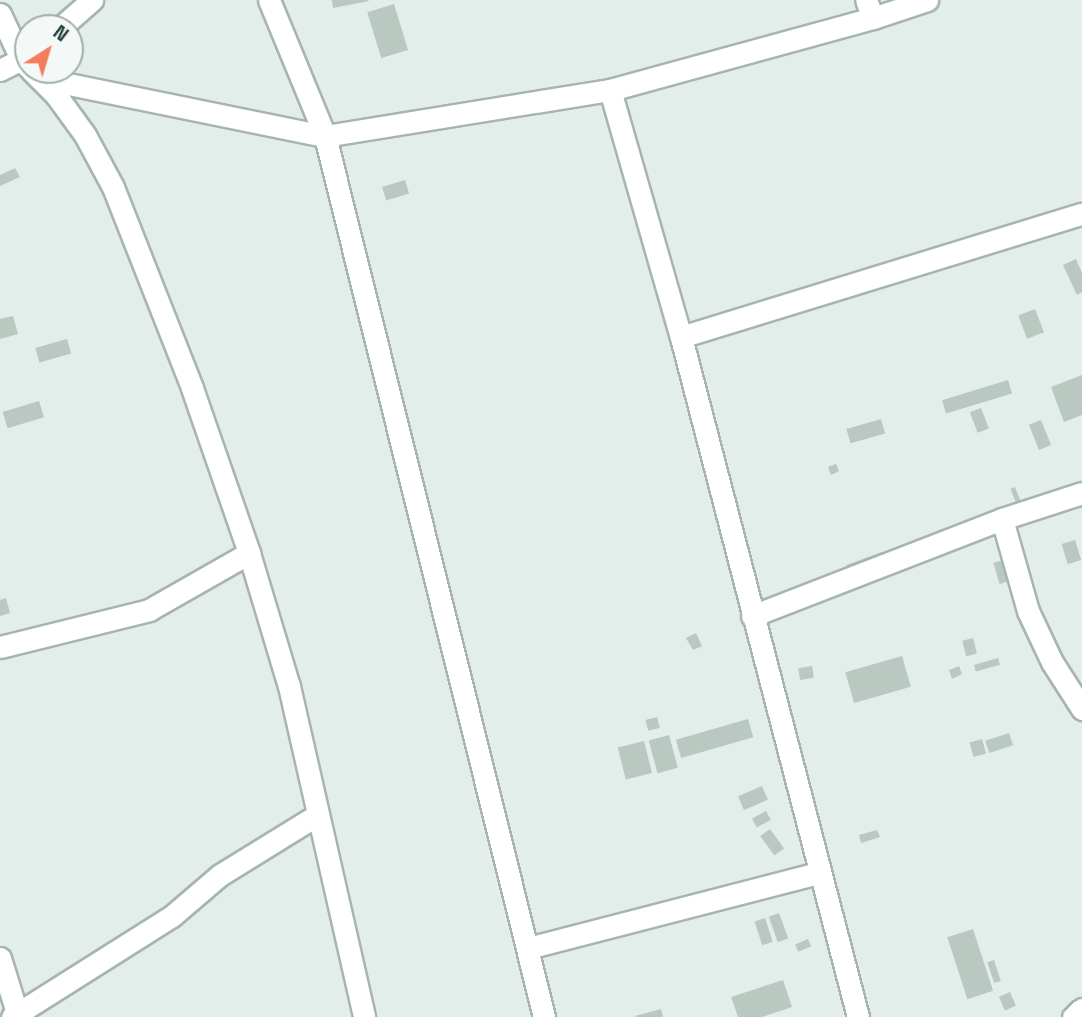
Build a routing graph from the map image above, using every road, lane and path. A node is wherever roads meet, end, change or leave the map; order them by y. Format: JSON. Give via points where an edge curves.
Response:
{"nodes":[{"id":1,"x":92,"y":0,"type":"edge"},
{"id":2,"x":269,"y":0,"type":"edge"},
{"id":3,"x":927,"y":0,"type":"edge"},
{"id":4,"x":869,"y":9,"type":"edge"},
{"id":5,"x":0,"y":14,"type":"edge"},
{"id":6,"x":76,"y":14,"type":"edge"},
{"id":7,"x":14,"y":38,"type":"edge"},
{"id":8,"x":84,"y":79,"type":"edge"},
{"id":9,"x":46,"y":84,"type":"edge"},
{"id":10,"x":610,"y":90,"type":"junction"},
{"id":11,"x":325,"y":136,"type":"junction"},
{"id":12,"x":1082,"y":214,"type":"edge"},
{"id":13,"x":681,"y":337,"type":"junction"},
{"id":14,"x":1082,"y":493,"type":"edge"},
{"id":15,"x":1002,"y":519,"type":"junction"},
{"id":16,"x":249,"y":553,"type":"junction"},
{"id":17,"x":752,"y":616,"type":"junction"},
{"id":18,"x":0,"y":648,"type":"edge"},
{"id":19,"x":1082,"y":709,"type":"edge"},
{"id":20,"x":317,"y":816,"type":"junction"},
{"id":21,"x":819,"y":873,"type":"junction"},
{"id":22,"x":528,"y":948,"type":"junction"},
{"id":23,"x":0,"y":958,"type":"edge"},
{"id":24,"x":1082,"y":1009,"type":"edge"},
{"id":25,"x":14,"y":1015,"type":"edge"},
{"id":26,"x":364,"y":1017,"type":"edge"},
{"id":27,"x":544,"y":1017,"type":"edge"},
{"id":28,"x":858,"y":1017,"type":"edge"},
{"id":29,"x":1073,"y":1017,"type":"edge"}],
"edges":[{"from":1,"to":6,"type":"street"},
{"from":2,"to":11,"type":"street"},
{"from":3,"to":4,"type":"street"},
{"from":4,"to":10,"type":"street"},
{"from":5,"to":7,"type":"street"},
{"from":8,"to":11,"type":"street"},
{"from":9,"to":16,"type":"street","via":[[85,135],[113,187],[192,388]]},
{"from":10,"to":11,"type":"street"},
{"from":10,"to":13,"type":"street"},
{"from":11,"to":22,"type":"street"},
{"from":12,"to":13,"type":"street"},
{"from":13,"to":17,"type":"street"},
{"from":14,"to":15,"type":"street"},
{"from":15,"to":17,"type":"street"},
{"from":15,"to":19,"type":"street","via":[[1028,611],[1052,662]]},
{"from":16,"to":18,"type":"street","via":[[149,610]]},
{"from":16,"to":20,"type":"street","via":[[289,686]]},
{"from":17,"to":21,"type":"street"},
{"from":20,"to":25,"type":"street","via":[[220,875],[172,916]]},
{"from":20,"to":26,"type":"street"},
{"from":21,"to":22,"type":"street"},
{"from":21,"to":28,"type":"street"},
{"from":22,"to":27,"type":"street"},
{"from":23,"to":25,"type":"street"},
{"from":24,"to":29,"type":"street"}]}
